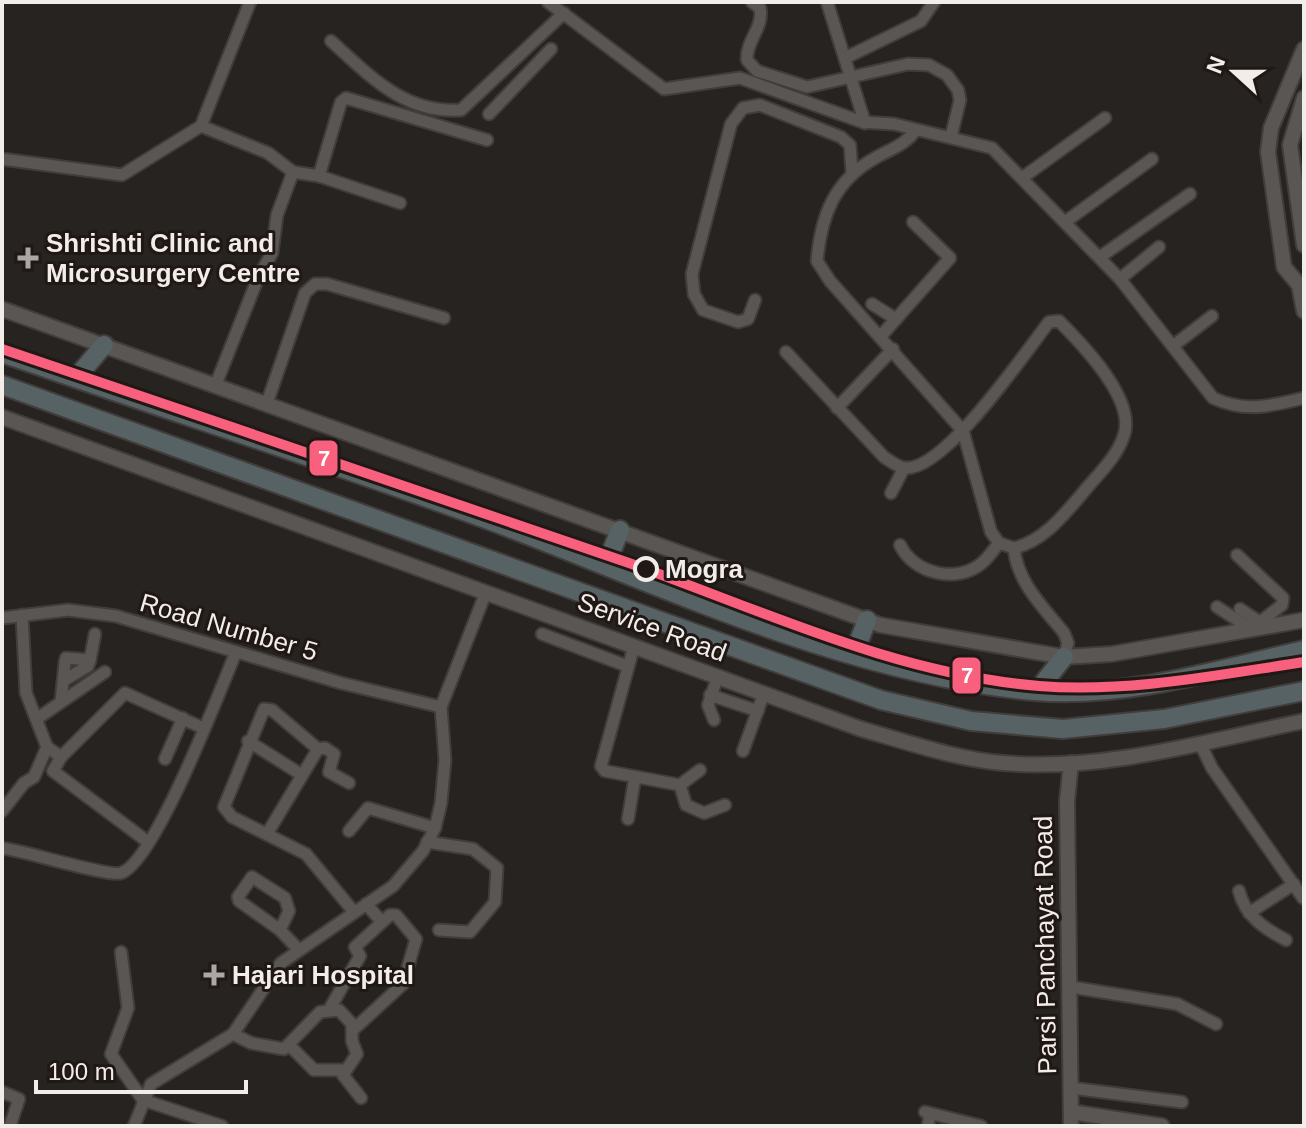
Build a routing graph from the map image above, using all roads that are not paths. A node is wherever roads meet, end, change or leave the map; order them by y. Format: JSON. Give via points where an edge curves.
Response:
{"nodes":[{"id":1,"x":250,"y":2,"type":"edge"},
{"id":2,"x":548,"y":2,"type":"edge"},
{"id":3,"x":752,"y":2,"type":"edge"},
{"id":4,"x":827,"y":2,"type":"edge"},
{"id":5,"x":934,"y":2,"type":"edge"},
{"id":6,"x":564,"y":13,"type":"junction"},
{"id":7,"x":331,"y":41,"type":"dead end"},
{"id":8,"x":551,"y":49,"type":"dead end"},
{"id":9,"x":1304,"y":49,"type":"edge"},
{"id":10,"x":845,"y":58,"type":"junction"},
{"id":11,"x":506,"y":70,"type":"junction"},
{"id":12,"x":851,"y":79,"type":"junction"},
{"id":13,"x":519,"y":83,"type":"junction"},
{"id":14,"x":1304,"y":98,"type":"edge"},
{"id":15,"x":489,"y":114,"type":"dead end"},
{"id":16,"x":1105,"y":118,"type":"dead end"},
{"id":17,"x":865,"y":123,"type":"junction"},
{"id":18,"x":201,"y":126,"type":"junction"},
{"id":19,"x":916,"y":130,"type":"junction"},
{"id":20,"x":951,"y":137,"type":"junction"},
{"id":21,"x":487,"y":140,"type":"dead end"},
{"id":22,"x":2,"y":159,"type":"edge"},
{"id":23,"x":1152,"y":159,"type":"dead end"},
{"id":24,"x":293,"y":172,"type":"junction"},
{"id":25,"x":852,"y":172,"type":"junction"},
{"id":26,"x":319,"y":176,"type":"junction"},
{"id":27,"x":1022,"y":178,"type":"junction"},
{"id":28,"x":1190,"y":194,"type":"dead end"},
{"id":29,"x":400,"y":203,"type":"dead end"},
{"id":30,"x":913,"y":222,"type":"dead end"},
{"id":31,"x":1065,"y":222,"type":"junction"},
{"id":32,"x":1304,"y":245,"type":"edge"},
{"id":33,"x":1159,"y":247,"type":"dead end"},
{"id":34,"x":1100,"y":257,"type":"junction"},
{"id":35,"x":1120,"y":279,"type":"junction"},
{"id":36,"x":1302,"y":280,"type":"edge"},
{"id":37,"x":755,"y":300,"type":"dead end"},
{"id":38,"x":872,"y":304,"type":"dead end"},
{"id":39,"x":2,"y":309,"type":"edge"},
{"id":40,"x":1304,"y":311,"type":"edge"},
{"id":41,"x":1212,"y":316,"type":"dead end"},
{"id":42,"x":444,"y":318,"type":"dead end"},
{"id":43,"x":896,"y":319,"type":"junction"},
{"id":44,"x":881,"y":336,"type":"junction"},
{"id":45,"x":104,"y":345,"type":"junction"},
{"id":46,"x":1173,"y":346,"type":"junction"},
{"id":47,"x":893,"y":349,"type":"junction"},
{"id":48,"x":786,"y":352,"type":"dead end"},
{"id":49,"x":2,"y":353,"type":"edge"},
{"id":50,"x":76,"y":378,"type":"junction"},
{"id":51,"x":216,"y":384,"type":"junction"},
{"id":52,"x":2,"y":385,"type":"edge"},
{"id":53,"x":1304,"y":398,"type":"edge"},
{"id":54,"x":267,"y":403,"type":"junction"},
{"id":55,"x":837,"y":408,"type":"junction"},
{"id":56,"x":2,"y":417,"type":"edge"},
{"id":57,"x":963,"y":431,"type":"junction"},
{"id":58,"x":904,"y":468,"type":"junction"},
{"id":59,"x":891,"y":493,"type":"dead end"},
{"id":60,"x":620,"y":530,"type":"junction"},
{"id":61,"x":999,"y":543,"type":"junction"},
{"id":62,"x":900,"y":545,"type":"dead end"},
{"id":63,"x":1014,"y":548,"type":"junction"},
{"id":64,"x":1237,"y":555,"type":"dead end"},
{"id":65,"x":606,"y":565,"type":"junction"},
{"id":66,"x":486,"y":592,"type":"junction"},
{"id":67,"x":1217,"y":607,"type":"dead end"},
{"id":68,"x":1240,"y":609,"type":"dead end"},
{"id":69,"x":22,"y":615,"type":"junction"},
{"id":70,"x":1300,"y":617,"type":"edge"},
{"id":71,"x":2,"y":618,"type":"edge"},
{"id":72,"x":867,"y":620,"type":"junction"},
{"id":73,"x":1259,"y":626,"type":"junction"},
{"id":74,"x":95,"y":634,"type":"dead end"},
{"id":75,"x":542,"y":634,"type":"dead end"},
{"id":76,"x":634,"y":646,"type":"junction"},
{"id":77,"x":1304,"y":650,"type":"edge"},
{"id":78,"x":236,"y":652,"type":"junction"},
{"id":79,"x":854,"y":654,"type":"junction"},
{"id":80,"x":1064,"y":657,"type":"junction"},
{"id":81,"x":90,"y":660,"type":"junction"},
{"id":82,"x":627,"y":666,"type":"junction"},
{"id":83,"x":105,"y":672,"type":"dead end"},
{"id":84,"x":718,"y":676,"type":"junction"},
{"id":85,"x":63,"y":681,"type":"junction"},
{"id":86,"x":1037,"y":691,"type":"junction"},
{"id":87,"x":1304,"y":691,"type":"edge"},
{"id":88,"x":764,"y":693,"type":"junction"},
{"id":89,"x":710,"y":695,"type":"junction"},
{"id":90,"x":61,"y":702,"type":"junction"},
{"id":91,"x":441,"y":707,"type":"junction"},
{"id":92,"x":758,"y":711,"type":"junction"},
{"id":93,"x":38,"y":718,"type":"junction"},
{"id":94,"x":183,"y":718,"type":"junction"},
{"id":95,"x":714,"y":720,"type":"dead end"},
{"id":96,"x":1304,"y":721,"type":"edge"},
{"id":97,"x":203,"y":728,"type":"junction"},
{"id":98,"x":248,"y":741,"type":"junction"},
{"id":99,"x":1200,"y":743,"type":"junction"},
{"id":100,"x":47,"y":747,"type":"junction"},
{"id":101,"x":318,"y":749,"type":"junction"},
{"id":102,"x":743,"y":751,"type":"dead end"},
{"id":103,"x":61,"y":757,"type":"junction"},
{"id":104,"x":165,"y":759,"type":"dead end"},
{"id":105,"x":1071,"y":763,"type":"junction"},
{"id":106,"x":700,"y":770,"type":"dead end"},
{"id":107,"x":302,"y":775,"type":"junction"},
{"id":108,"x":635,"y":777,"type":"junction"},
{"id":109,"x":349,"y":783,"type":"dead end"},
{"id":110,"x":680,"y":785,"type":"junction"},
{"id":111,"x":725,"y":805,"type":"dead end"},
{"id":112,"x":2,"y":811,"type":"edge"},
{"id":113,"x":628,"y":819,"type":"dead end"},
{"id":114,"x":435,"y":828,"type":"junction"},
{"id":115,"x":349,"y":831,"type":"dead end"},
{"id":116,"x":267,"y":834,"type":"junction"},
{"id":117,"x":148,"y":842,"type":"junction"},
{"id":118,"x":427,"y":842,"type":"junction"},
{"id":119,"x":2,"y":848,"type":"edge"},
{"id":120,"x":1294,"y":884,"type":"junction"},
{"id":121,"x":1239,"y":891,"type":"dead end"},
{"id":122,"x":1303,"y":898,"type":"edge"},
{"id":123,"x":366,"y":904,"type":"junction"},
{"id":124,"x":354,"y":912,"type":"junction"},
{"id":125,"x":1249,"y":913,"type":"junction"},
{"id":126,"x":382,"y":922,"type":"junction"},
{"id":127,"x":280,"y":930,"type":"junction"},
{"id":128,"x":439,"y":930,"type":"dead end"},
{"id":129,"x":1286,"y":940,"type":"dead end"},
{"id":130,"x":298,"y":949,"type":"junction"},
{"id":131,"x":121,"y":952,"type":"dead end"},
{"id":132,"x":1071,"y":987,"type":"junction"},
{"id":133,"x":330,"y":1008,"type":"junction"},
{"id":134,"x":1216,"y":1024,"type":"dead end"},
{"id":135,"x":354,"y":1029,"type":"junction"},
{"id":136,"x":233,"y":1034,"type":"junction"},
{"id":137,"x":290,"y":1046,"type":"junction"},
{"id":138,"x":343,"y":1070,"type":"junction"},
{"id":139,"x":1071,"y":1088,"type":"junction"},
{"id":140,"x":2,"y":1092,"type":"edge"},
{"id":141,"x":361,"y":1098,"type":"dead end"},
{"id":142,"x":143,"y":1100,"type":"junction"},
{"id":143,"x":1182,"y":1102,"type":"dead end"},
{"id":144,"x":928,"y":1117,"type":"edge"},
{"id":145,"x":1071,"y":1119,"type":"edge"},
{"id":146,"x":10,"y":1126,"type":"edge"},
{"id":147,"x":134,"y":1126,"type":"edge"},
{"id":148,"x":222,"y":1126,"type":"edge"},
{"id":149,"x":981,"y":1126,"type":"edge"},
{"id":150,"x":1162,"y":1126,"type":"edge"}],
"edges":[{"from":1,"to":18,"type":"street"},
{"from":2,"to":6,"type":"street"},
{"from":3,"to":12,"type":"street","via":[[761,12],[761,22],[746,54],[752,67],[807,87]]},
{"from":4,"to":10,"type":"street"},
{"from":5,"to":10,"type":"street","via":[[921,21]]},
{"from":6,"to":11,"type":"street"},
{"from":6,"to":17,"type":"street","via":[[664,89],[740,78]]},
{"from":7,"to":11,"type":"street","via":[[396,96],[435,110],[461,110]]},
{"from":8,"to":13,"type":"street"},
{"from":9,"to":36,"type":"street","via":[[1271,128],[1268,152],[1284,267]]},
{"from":10,"to":12,"type":"street"},
{"from":11,"to":13,"type":"street"},
{"from":12,"to":17,"type":"street"},
{"from":12,"to":20,"type":"street","via":[[908,64],[939,70],[958,90],[960,100]]},
{"from":13,"to":15,"type":"street"},
{"from":14,"to":32,"type":"street","via":[[1290,145]]},
{"from":16,"to":27,"type":"street"},
{"from":17,"to":19,"type":"street"},
{"from":18,"to":22,"type":"street","via":[[122,175]]},
{"from":18,"to":24,"type":"street","via":[[268,153]]},
{"from":19,"to":20,"type":"street"},
{"from":19,"to":25,"type":"street","via":[[900,147]]},
{"from":20,"to":27,"type":"street","via":[[992,148]]},
{"from":21,"to":26,"type":"street","via":[[344,98]]},
{"from":23,"to":31,"type":"street"},
{"from":24,"to":26,"type":"street"},
{"from":24,"to":51,"type":"street","via":[[277,215],[272,253]]},
{"from":25,"to":37,"type":"street","via":[[850,145],[841,137],[760,105],[743,108],[731,124],[692,274],[703,310],[738,322],[748,319]]},
{"from":25,"to":44,"type":"street","via":[[834,194],[823,220],[817,261]]},
{"from":26,"to":29,"type":"street"},
{"from":27,"to":31,"type":"street"},
{"from":28,"to":34,"type":"street"},
{"from":30,"to":43,"type":"street","via":[[950,258]]},
{"from":31,"to":34,"type":"street"},
{"from":33,"to":35,"type":"street"},
{"from":34,"to":35,"type":"street"},
{"from":35,"to":46,"type":"street"},
{"from":36,"to":40,"type":"street"},
{"from":38,"to":43,"type":"street"},
{"from":39,"to":45,"type":"street"},
{"from":41,"to":46,"type":"street"},
{"from":42,"to":54,"type":"street","via":[[315,284],[305,293]]},
{"from":43,"to":44,"type":"street"},
{"from":44,"to":47,"type":"street"},
{"from":45,"to":50,"type":"highway"},
{"from":45,"to":51,"type":"street"},
{"from":46,"to":53,"type":"street","via":[[1213,398],[1234,408],[1254,410]]},
{"from":47,"to":55,"type":"street"},
{"from":47,"to":57,"type":"street"},
{"from":48,"to":55,"type":"street"},
{"from":49,"to":50,"type":"highway"},
{"from":50,"to":65,"type":"highway"},
{"from":51,"to":54,"type":"street"},
{"from":52,"to":87,"type":"highway","via":[[881,700],[971,721],[1063,729],[1164,719]]},
{"from":54,"to":60,"type":"street"},
{"from":55,"to":58,"type":"street","via":[[884,457]]},
{"from":56,"to":66,"type":"street","name":"Service Road"},
{"from":57,"to":58,"type":"street","via":[[923,464]]},
{"from":57,"to":61,"type":"street","via":[[991,532]]},
{"from":57,"to":63,"type":"street","via":[[1052,319],[1100,365],[1124,408],[1126,431],[1118,449],[1046,533]]},
{"from":58,"to":59,"type":"street"},
{"from":60,"to":65,"type":"highway"},
{"from":60,"to":72,"type":"street"},
{"from":61,"to":62,"type":"street","via":[[982,563],[949,574],[912,563]]},
{"from":61,"to":63,"type":"street"},
{"from":63,"to":80,"type":"street","via":[[1023,580],[1064,633]]},
{"from":64,"to":73,"type":"street","via":[[1284,600]]},
{"from":65,"to":79,"type":"highway"},
{"from":66,"to":76,"type":"street","name":"Service Road"},
{"from":66,"to":91,"type":"street"},
{"from":67,"to":73,"type":"street"},
{"from":68,"to":73,"type":"street"},
{"from":69,"to":71,"type":"street","name":"Road Number 5"},
{"from":69,"to":78,"type":"street","name":"Road Number 5","via":[[68,610],[116,616]]},
{"from":69,"to":93,"type":"street","via":[[26,693]]},
{"from":70,"to":73,"type":"street"},
{"from":72,"to":79,"type":"highway"},
{"from":72,"to":80,"type":"street"},
{"from":73,"to":80,"type":"street","via":[[1112,654]]},
{"from":74,"to":81,"type":"street"},
{"from":75,"to":82,"type":"street"},
{"from":76,"to":82,"type":"street"},
{"from":76,"to":84,"type":"street","name":"Service Road"},
{"from":77,"to":86,"type":"highway","via":[[1158,683],[1103,691]]},
{"from":78,"to":91,"type":"street","name":"Road Number 5"},
{"from":78,"to":97,"type":"street"},
{"from":79,"to":86,"type":"highway"},
{"from":80,"to":86,"type":"highway"},
{"from":81,"to":85,"type":"street"},
{"from":81,"to":85,"type":"street","via":[[66,658]]},
{"from":82,"to":108,"type":"street","via":[[601,766]]},
{"from":83,"to":90,"type":"street"},
{"from":84,"to":88,"type":"street","name":"Service Road"},
{"from":84,"to":89,"type":"street"},
{"from":85,"to":90,"type":"street"},
{"from":88,"to":92,"type":"street"},
{"from":88,"to":105,"type":"street","name":"Service Road","via":[[920,746],[1002,763]]},
{"from":89,"to":92,"type":"street"},
{"from":89,"to":95,"type":"street"},
{"from":90,"to":93,"type":"street"},
{"from":91,"to":114,"type":"street","via":[[445,760]]},
{"from":92,"to":102,"type":"street"},
{"from":93,"to":100,"type":"street"},
{"from":94,"to":97,"type":"street"},
{"from":94,"to":103,"type":"street","via":[[123,693]]},
{"from":94,"to":104,"type":"street"},
{"from":96,"to":99,"type":"street","name":"Service Road"},
{"from":97,"to":117,"type":"street"},
{"from":98,"to":101,"type":"street","via":[[268,707]]},
{"from":98,"to":107,"type":"street"},
{"from":98,"to":116,"type":"street","via":[[224,807],[232,817]]},
{"from":99,"to":105,"type":"street","name":"Service Road"},
{"from":99,"to":120,"type":"street"},
{"from":100,"to":103,"type":"street"},
{"from":100,"to":112,"type":"street","via":[[34,777]]},
{"from":101,"to":107,"type":"street"},
{"from":101,"to":109,"type":"street","via":[[334,754],[329,772]]},
{"from":103,"to":117,"type":"street","via":[[55,772]]},
{"from":105,"to":132,"type":"street","name":"Parsi Panchayat Road"},
{"from":106,"to":110,"type":"street"},
{"from":107,"to":116,"type":"street"},
{"from":108,"to":110,"type":"street"},
{"from":108,"to":113,"type":"street"},
{"from":110,"to":111,"type":"street","via":[[686,805],[704,813]]},
{"from":114,"to":115,"type":"street","via":[[368,808]]},
{"from":114,"to":118,"type":"street"},
{"from":116,"to":124,"type":"street","via":[[311,859]]},
{"from":117,"to":119,"type":"street","via":[[132,868],[119,874]]},
{"from":118,"to":123,"type":"street","via":[[408,872]]},
{"from":118,"to":128,"type":"street","via":[[473,849],[497,868],[495,902],[470,932]]},
{"from":120,"to":122,"type":"street"},
{"from":120,"to":125,"type":"street"},
{"from":121,"to":125,"type":"street"},
{"from":123,"to":124,"type":"street"},
{"from":123,"to":126,"type":"street"},
{"from":124,"to":130,"type":"street"},
{"from":125,"to":129,"type":"street"},
{"from":126,"to":133,"type":"street","via":[[355,947],[360,956]]},
{"from":126,"to":135,"type":"street","via":[[396,915],[416,943],[403,984]]},
{"from":127,"to":127,"type":"street","via":[[289,911],[285,898],[252,877],[239,901]]},
{"from":127,"to":130,"type":"street"},
{"from":130,"to":136,"type":"street","via":[[281,963]]},
{"from":131,"to":142,"type":"street","via":[[128,1008],[111,1054]]},
{"from":132,"to":134,"type":"street","via":[[1177,1004]]},
{"from":132,"to":139,"type":"street","name":"Parsi Panchayat Road"},
{"from":133,"to":135,"type":"street","via":[[339,1010]]},
{"from":133,"to":137,"type":"street"},
{"from":135,"to":138,"type":"street","via":[[356,1058]]},
{"from":136,"to":137,"type":"street","via":[[278,1049]]},
{"from":136,"to":142,"type":"street","via":[[151,1084]]},
{"from":137,"to":138,"type":"street","via":[[314,1070]]},
{"from":138,"to":141,"type":"street","via":[[344,1079]]},
{"from":139,"to":143,"type":"street"},
{"from":139,"to":145,"type":"street","name":"Parsi Panchayat Road"},
{"from":140,"to":146,"type":"street","via":[[19,1099]]},
{"from":142,"to":147,"type":"street"},
{"from":142,"to":148,"type":"street"},
{"from":144,"to":149,"type":"street"},
{"from":145,"to":150,"type":"street"}]}
